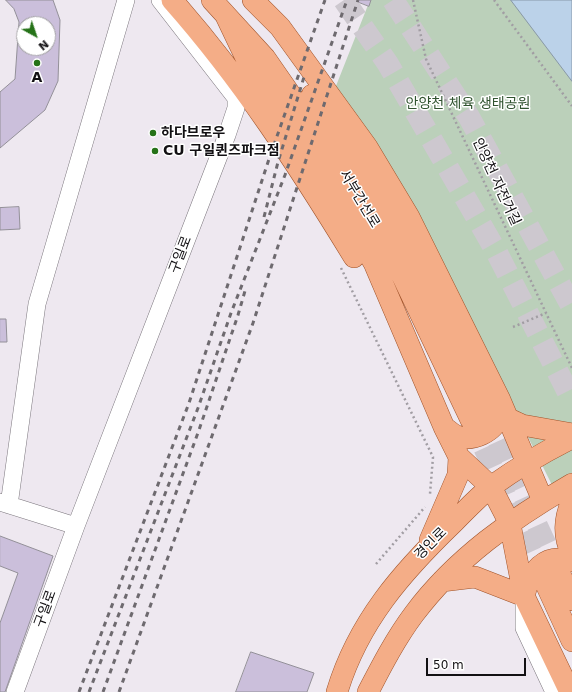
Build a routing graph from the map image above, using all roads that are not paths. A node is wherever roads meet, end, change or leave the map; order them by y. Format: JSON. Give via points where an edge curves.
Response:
{"nodes":[{"id":1,"x":126,"y":0,"type":"edge"},
{"id":2,"x":160,"y":0,"type":"edge"},
{"id":3,"x":172,"y":0,"type":"edge"},
{"id":4,"x":242,"y":0,"type":"edge"},
{"id":5,"x":253,"y":0,"type":"edge"},
{"id":6,"x":219,"y":7,"type":"edge"},
{"id":7,"x":395,"y":310,"type":"junction"},
{"id":8,"x":491,"y":413,"type":"junction"},
{"id":9,"x":444,"y":427,"type":"junction"},
{"id":10,"x":572,"y":434,"type":"edge"},
{"id":11,"x":572,"y":438,"type":"edge"},
{"id":12,"x":459,"y":457,"type":"junction"},
{"id":13,"x":526,"y":463,"type":"junction"},
{"id":14,"x":572,"y":484,"type":"edge"},
{"id":15,"x":490,"y":487,"type":"junction"},
{"id":16,"x":572,"y":500,"type":"edge"},
{"id":17,"x":542,"y":501,"type":"junction"},
{"id":18,"x":5,"y":504,"type":"edge"},
{"id":19,"x":510,"y":524,"type":"junction"},
{"id":20,"x":76,"y":526,"type":"junction"},
{"id":21,"x":425,"y":549,"type":"junction"},
{"id":22,"x":572,"y":555,"type":"edge"},
{"id":23,"x":558,"y":571,"type":"edge"},
{"id":24,"x":442,"y":581,"type":"junction"},
{"id":25,"x":524,"y":596,"type":"junction"},
{"id":26,"x":572,"y":600,"type":"edge"},
{"id":27,"x":572,"y":641,"type":"edge"},
{"id":28,"x":15,"y":692,"type":"edge"},
{"id":29,"x":337,"y":692,"type":"edge"},
{"id":30,"x":368,"y":692,"type":"edge"},
{"id":31,"x":554,"y":692,"type":"edge"},
{"id":32,"x":570,"y":692,"type":"edge"}],
"edges":[{"from":1,"to":18,"type":"street","via":[[37,304]]},
{"from":2,"to":20,"type":"street","name":"구일로","via":[[236,98],[236,108]]},
{"from":3,"to":7,"type":"main road","via":[[226,64],[320,202],[368,279]]},
{"from":4,"to":8,"type":"main road","name":"서부간선로","via":[[366,173],[416,263]]},
{"from":5,"to":8,"type":"main road","via":[[280,26],[367,147],[409,217]]},
{"from":6,"to":7,"type":"main road","via":[[246,58],[302,139],[362,242]]},
{"from":6,"to":8,"type":"main road","name":"서부간선로","via":[[265,58],[351,182],[400,271]]},
{"from":7,"to":9,"type":"main road"},
{"from":8,"to":9,"type":"main road","via":[[499,416],[494,427],[469,438],[456,436]]},
{"from":8,"to":10,"type":"main road","via":[[522,425]]},
{"from":8,"to":13,"type":"main road"},
{"from":9,"to":12,"type":"main road"},
{"from":11,"to":13,"type":"main road","name":"경인로"},
{"from":12,"to":15,"type":"main road"},
{"from":12,"to":21,"type":"main road","via":[[458,475]]},
{"from":13,"to":15,"type":"main road","name":"경인로"},
{"from":13,"to":17,"type":"main road"},
{"from":14,"to":17,"type":"main road"},
{"from":15,"to":19,"type":"main road"},
{"from":15,"to":21,"type":"main road","name":"경인로"},
{"from":16,"to":22,"type":"main road","via":[[566,515],[565,528],[566,542]]},
{"from":17,"to":19,"type":"main road"},
{"from":18,"to":20,"type":"street"},
{"from":19,"to":24,"type":"main road","via":[[473,550]]},
{"from":19,"to":25,"type":"main road"},
{"from":20,"to":28,"type":"street","name":"구일로"},
{"from":21,"to":29,"type":"main road","name":"경인로","via":[[394,585],[363,631]]},
{"from":23,"to":25,"type":"main road","via":[[555,559],[545,562],[534,571]]},
{"from":23,"to":26,"type":"main road"},
{"from":23,"to":27,"type":"main road"},
{"from":24,"to":25,"type":"main road","via":[[475,577]]},
{"from":24,"to":30,"type":"main road","via":[[414,614]]},
{"from":25,"to":31,"type":"street","via":[[524,628]]},
{"from":25,"to":32,"type":"main road"}]}
